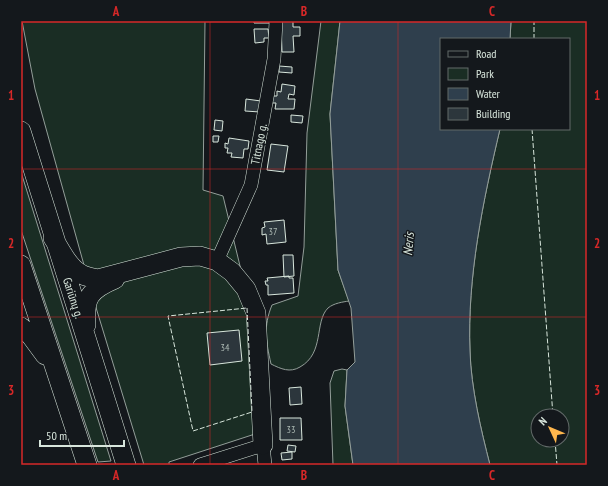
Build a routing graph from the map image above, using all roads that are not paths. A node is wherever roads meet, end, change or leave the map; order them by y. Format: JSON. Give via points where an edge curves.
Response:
{"nodes":[{"id":1,"x":276,"y":21,"type":"edge"},
{"id":2,"x":21,"y":131,"type":"edge"},
{"id":3,"x":53,"y":238,"type":"junction"},
{"id":4,"x":217,"y":261,"type":"junction"},
{"id":5,"x":21,"y":264,"type":"edge"},
{"id":6,"x":131,"y":271,"type":"junction"},
{"id":7,"x":21,"y":327,"type":"edge"},
{"id":8,"x":88,"y":342,"type":"junction"},
{"id":9,"x":55,"y":369,"type":"junction"},
{"id":10,"x":263,"y":445,"type":"junction"},
{"id":11,"x":124,"y":458,"type":"edge"},
{"id":12,"x":86,"y":462,"type":"edge"},
{"id":13,"x":200,"y":465,"type":"edge"},
{"id":14,"x":265,"y":465,"type":"edge"}],
"edges":[{"from":1,"to":4,"type":"street","name":"Titnago g.","via":[[274,60],[251,185]]},
{"from":2,"to":3,"type":"highway","name":"Gariūnų g."},
{"from":3,"to":6,"type":"highway","via":[[80,274],[98,279]]},
{"from":3,"to":8,"type":"highway","name":"Gariūnų g."},
{"from":4,"to":6,"type":"highway","via":[[200,256],[181,257]]},
{"from":4,"to":10,"type":"highway","via":[[232,272],[246,289],[256,313]]},
{"from":5,"to":9,"type":"highway"},
{"from":6,"to":8,"type":"highway","via":[[99,286],[90,296],[85,307]]},
{"from":7,"to":9,"type":"highway","via":[[31,336]]},
{"from":8,"to":11,"type":"highway","name":"Gariūnų g."},
{"from":9,"to":12,"type":"highway"},
{"from":10,"to":13,"type":"street"},
{"from":10,"to":14,"type":"street"}]}
